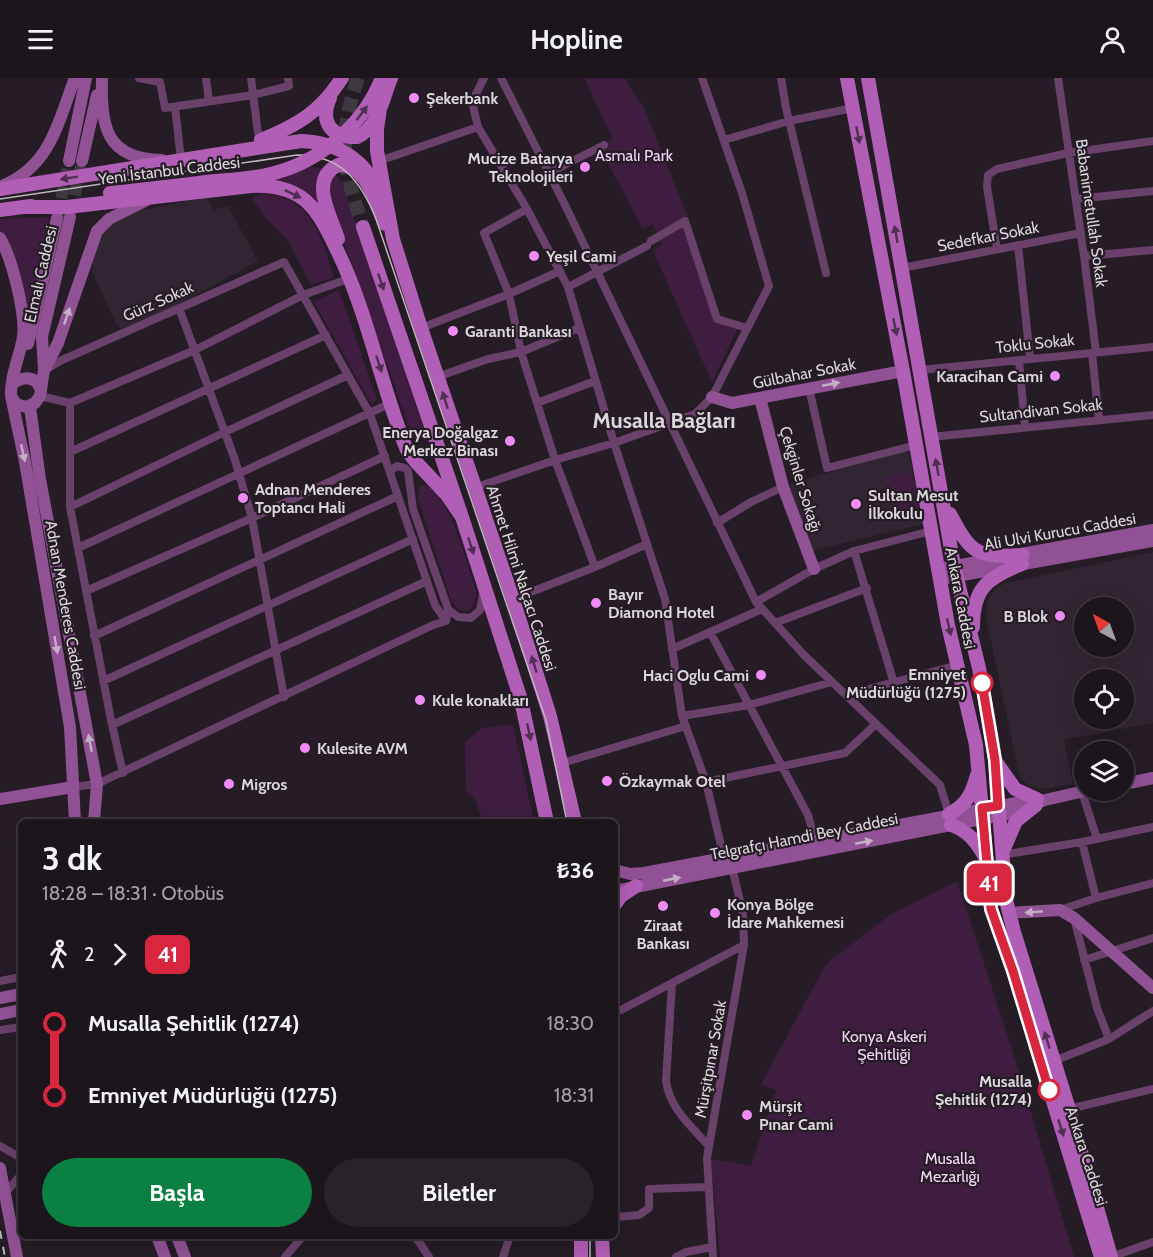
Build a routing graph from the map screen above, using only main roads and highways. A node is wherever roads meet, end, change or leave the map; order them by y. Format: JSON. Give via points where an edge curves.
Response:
{"nodes":[{"id":1,"x":75,"y":78,"type":"edge"},
{"id":2,"x":86,"y":78,"type":"edge"},
{"id":3,"x":101,"y":78,"type":"edge"},
{"id":4,"x":342,"y":78,"type":"edge"},
{"id":5,"x":382,"y":78,"type":"edge"},
{"id":6,"x":391,"y":78,"type":"edge"},
{"id":7,"x":847,"y":78,"type":"edge"},
{"id":8,"x":868,"y":78,"type":"edge"},
{"id":9,"x":332,"y":94,"type":"junction"},
{"id":10,"x":381,"y":102,"type":"junction"},
{"id":11,"x":230,"y":151,"type":"junction"},
{"id":12,"x":181,"y":160,"type":"junction"},
{"id":13,"x":69,"y":161,"type":"tunnel mouth"},
{"id":14,"x":82,"y":161,"type":"tunnel mouth"},
{"id":15,"x":0,"y":188,"type":"edge"},
{"id":16,"x":153,"y":198,"type":"junction"},
{"id":17,"x":23,"y":207,"type":"junction"},
{"id":18,"x":0,"y":210,"type":"edge"},
{"id":19,"x":363,"y":227,"type":"tunnel mouth"},
{"id":20,"x":0,"y":238,"type":"edge"},
{"id":21,"x":393,"y":239,"type":"junction"},
{"id":22,"x":351,"y":278,"type":"junction"},
{"id":23,"x":903,"y":371,"type":"junction"},
{"id":24,"x":44,"y":372,"type":"junction"},
{"id":25,"x":7,"y":392,"type":"edge"},
{"id":26,"x":40,"y":393,"type":"junction"},
{"id":27,"x":712,"y":397,"type":"road end"},
{"id":28,"x":760,"y":398,"type":"junction"},
{"id":29,"x":30,"y":406,"type":"junction"},
{"id":30,"x":943,"y":501,"type":"junction"},
{"id":31,"x":462,"y":517,"type":"junction"},
{"id":32,"x":1153,"y":530,"type":"edge"},
{"id":33,"x":1153,"y":541,"type":"edge"},
{"id":34,"x":1022,"y":560,"type":"junction"},
{"id":35,"x":814,"y":568,"type":"road end"},
{"id":36,"x":955,"y":571,"type":"junction"},
{"id":37,"x":939,"y":574,"type":"junction"},
{"id":38,"x":979,"y":668,"type":"junction"},
{"id":39,"x":995,"y":760,"type":"junction"},
{"id":40,"x":979,"y":767,"type":"junction"},
{"id":41,"x":1153,"y":778,"type":"edge"},
{"id":42,"x":1134,"y":782,"type":"edge"},
{"id":43,"x":73,"y":787,"type":"junction"},
{"id":44,"x":1074,"y":794,"type":"edge"},
{"id":45,"x":0,"y":799,"type":"edge"},
{"id":46,"x":1039,"y":802,"type":"junction"},
{"id":47,"x":999,"y":810,"type":"junction"},
{"id":48,"x":983,"y":813,"type":"junction"},
{"id":49,"x":575,"y":818,"type":"edge"},
{"id":50,"x":75,"y":819,"type":"edge"},
{"id":51,"x":94,"y":819,"type":"edge"},
{"id":52,"x":546,"y":819,"type":"edge"},
{"id":53,"x":950,"y":820,"type":"junction"},
{"id":54,"x":1001,"y":855,"type":"junction"},
{"id":55,"x":987,"y":861,"type":"junction"},
{"id":56,"x":728,"y":862,"type":"junction"},
{"id":57,"x":618,"y":871,"type":"edge"},
{"id":58,"x":636,"y":886,"type":"junction"},
{"id":59,"x":618,"y":890,"type":"edge"},
{"id":60,"x":618,"y":900,"type":"edge"},
{"id":61,"x":1009,"y":914,"type":"junction"},
{"id":62,"x":1153,"y":988,"type":"edge"},
{"id":63,"x":18,"y":995,"type":"edge"},
{"id":64,"x":0,"y":998,"type":"edge"},
{"id":65,"x":18,"y":1011,"type":"edge"},
{"id":66,"x":0,"y":1014,"type":"edge"},
{"id":67,"x":0,"y":1168,"type":"edge"},
{"id":68,"x":158,"y":1239,"type":"edge"},
{"id":69,"x":178,"y":1239,"type":"edge"},
{"id":70,"x":581,"y":1239,"type":"edge"},
{"id":71,"x":602,"y":1239,"type":"edge"},
{"id":72,"x":17,"y":1257,"type":"edge"},
{"id":73,"x":165,"y":1257,"type":"edge"},
{"id":74,"x":185,"y":1257,"type":"edge"},
{"id":75,"x":581,"y":1257,"type":"edge"},
{"id":76,"x":603,"y":1257,"type":"edge"},
{"id":77,"x":1101,"y":1257,"type":"edge"},
{"id":78,"x":1111,"y":1257,"type":"edge"}],
"edges":[{"from":1,"to":15,"type":"main road","via":[[48,148],[34,167]]},
{"from":2,"to":13,"type":"main road"},
{"from":3,"to":12,"type":"main road","via":[[104,124],[113,144],[136,157]]},
{"from":3,"to":14,"type":"main road"},
{"from":4,"to":9,"type":"main road"},
{"from":17,"to":5,"type":"main road","name":"Yeni İstanbul Caddesi","one_way":true,"bridge":true,"via":[[265,175],[299,164],[334,143],[364,110]]},
{"from":6,"to":10,"type":"main road"},
{"from":7,"to":23,"type":"main road","name":"Ankara Caddesi","one_way":true},
{"from":30,"to":8,"type":"main road","name":"Ankara Caddesi","one_way":true},
{"from":9,"to":10,"type":"main road","via":[[326,118],[334,132],[348,137],[357,137],[369,129]]},
{"from":9,"to":11,"type":"main road","via":[[285,131]]},
{"from":10,"to":21,"type":"main road","name":"Ahmet Hilmi Nalçacı Caddesi","via":[[377,129],[379,161]]},
{"from":11,"to":12,"type":"main road","name":"Yeni İstanbul Caddesi"},
{"from":11,"to":21,"type":"main road","via":[[301,141],[327,145],[350,155],[362,164],[375,184]]},
{"from":12,"to":15,"type":"main road","name":"Yeni İstanbul Caddesi","one_way":true},
{"from":16,"to":17,"type":"main road","via":[[67,207]]},
{"from":16,"to":22,"type":"main road","one_way":true,"via":[[252,186],[284,189],[310,205],[330,234]]},
{"from":24,"to":16,"type":"main road","one_way":true,"via":[[97,231],[109,219]]},
{"from":17,"to":18,"type":"main road","name":"Yeni İstanbul Caddesi"},
{"from":19,"to":31,"type":"main road","one_way":true},
{"from":20,"to":25,"type":"main road","via":[[13,272],[24,335]]},
{"from":21,"to":22,"type":"main road","via":[[360,173],[344,165],[330,170],[322,183],[323,193]]},
{"from":49,"to":21,"type":"main road","name":"Ahmet Hilmi Nalçacı Caddesi","one_way":true,"via":[[513,599]]},
{"from":22,"to":31,"type":"main road","one_way":true,"via":[[408,450]]},
{"from":28,"to":23,"type":"main road","name":"Gülbahar Sokak","one_way":true},
{"from":23,"to":37,"type":"main road","name":"Ankara Caddesi"},
{"from":24,"to":25,"type":"main road","name":"Elmalı Caddesi","via":[[42,337],[64,218],[29,341]]},
{"from":24,"to":26,"type":"main road"},
{"from":25,"to":26,"type":"main road","via":[[19,379],[29,378],[37,383]]},
{"from":25,"to":29,"type":"main road","via":[[16,404]]},
{"from":25,"to":43,"type":"main road","name":"Adnan Menderes Caddesi","one_way":true,"via":[[25,462],[70,726]]},
{"from":26,"to":29,"type":"main road"},
{"from":27,"to":28,"type":"main road","name":"Gülbahar Sokak","via":[[732,403]]},
{"from":28,"to":35,"type":"main road","name":"Çekginler Sokağı","via":[[783,487]]},
{"from":51,"to":29,"type":"main road","name":"Adnan Menderes Caddesi","one_way":true,"via":[[97,784]]},
{"from":30,"to":34,"type":"main road","via":[[963,539],[975,551]]},
{"from":30,"to":36,"type":"main road","name":"Ankara Caddesi"},
{"from":31,"to":52,"type":"main road","one_way":true,"via":[[522,700]]},
{"from":32,"to":34,"type":"main road","name":"Ali Ulvi Kurucu Caddesi"},
{"from":33,"to":34,"type":"main road","name":"Ali Ulvi Kurucu Caddesi"},
{"from":34,"to":36,"type":"main road","name":"Ali Ulvi Kurucu Caddesi"},
{"from":34,"to":38,"type":"main road","via":[[996,575],[979,594],[973,627]]},
{"from":36,"to":37,"type":"main road","name":"Ali Ulvi Kurucu Caddesi"},
{"from":36,"to":38,"type":"main road","name":"Ankara Caddesi"},
{"from":37,"to":40,"type":"main road","name":"Ankara Caddesi","one_way":true},
{"from":38,"to":39,"type":"main road","name":"Ankara Caddesi"},
{"from":39,"to":46,"type":"main road","via":[[1015,789]]},
{"from":39,"to":47,"type":"main road","name":"Ankara Caddesi"},
{"from":40,"to":48,"type":"main road","name":"Ankara Caddesi"},
{"from":40,"to":53,"type":"main road","via":[[971,795]]},
{"from":41,"to":42,"type":"main road"},
{"from":43,"to":45,"type":"main road"},
{"from":43,"to":50,"type":"main road","name":"Adnan Menderes Caddesi"},
{"from":44,"to":46,"type":"main road","name":"Telgrafçı Hamdi Bey Caddesi"},
{"from":46,"to":47,"type":"main road","name":"Telgrafçı Hamdi Bey Caddesi","via":[[1015,812]]},
{"from":46,"to":54,"type":"main road","via":[[1016,821]]},
{"from":47,"to":48,"type":"main road","name":"Telgrafçı Hamdi Bey Caddesi"},
{"from":47,"to":54,"type":"main road","name":"Ankara Caddesi"},
{"from":48,"to":53,"type":"main road","name":"Telgrafçı Hamdi Bey Caddesi"},
{"from":48,"to":55,"type":"main road","name":"Ankara Caddesi"},
{"from":53,"to":55,"type":"main road","via":[[971,836]]},
{"from":56,"to":53,"type":"main road","name":"Telgrafçı Hamdi Bey Caddesi","one_way":true},
{"from":53,"to":56,"type":"main road","name":"Telgrafçı Hamdi Bey Caddesi","via":[[815,840]]},
{"from":54,"to":61,"type":"main road","name":"Ankara Caddesi"},
{"from":55,"to":77,"type":"main road","name":"Ankara Caddesi","one_way":true,"via":[[991,909]]},
{"from":56,"to":57,"type":"main road","name":"Telgrafçı Hamdi Bey Caddesi","via":[[637,874]]},
{"from":58,"to":56,"type":"main road","name":"Telgrafçı Hamdi Bey Caddesi","one_way":true},
{"from":58,"to":59,"type":"main road","name":"Telgrafçı Hamdi Bey Caddesi"},
{"from":58,"to":60,"type":"main road"},
{"from":62,"to":61,"type":"main road","one_way":true,"via":[[1060,910]]},
{"from":78,"to":61,"type":"main road","name":"Ankara Caddesi","one_way":true},
{"from":63,"to":64,"type":"main road"},
{"from":65,"to":66,"type":"main road"},
{"from":67,"to":72,"type":"main road"},
{"from":68,"to":73,"type":"main road"},
{"from":69,"to":74,"type":"main road"},
{"from":70,"to":75,"type":"main road"},
{"from":71,"to":76,"type":"main road"}]}
